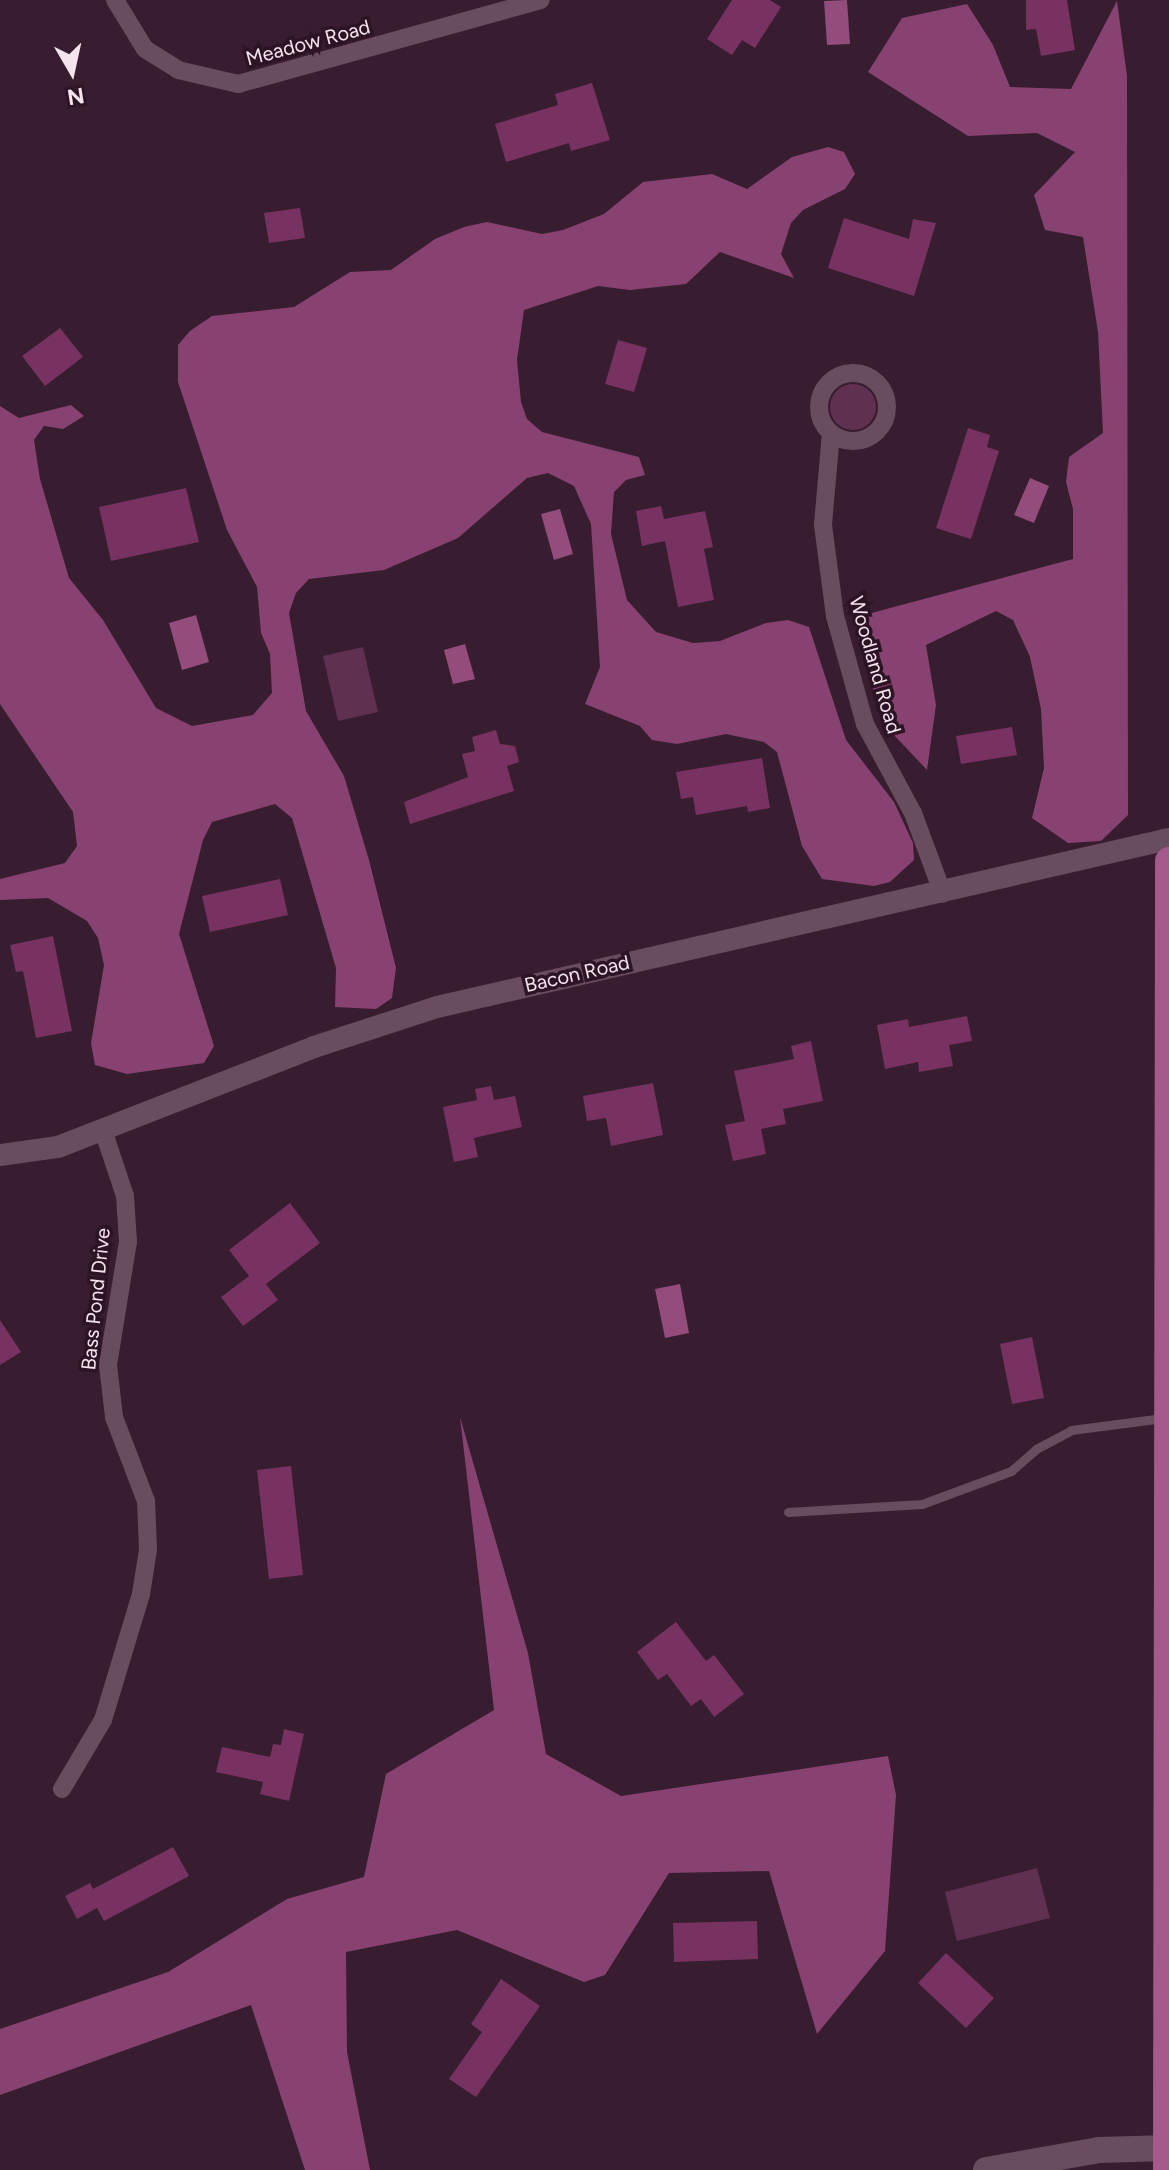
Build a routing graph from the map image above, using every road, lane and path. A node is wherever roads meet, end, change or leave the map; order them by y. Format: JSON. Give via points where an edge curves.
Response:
{"nodes":[{"id":1,"x":115,"y":0,"type":"edge"},
{"id":2,"x":541,"y":0,"type":"edge"},
{"id":3,"x":831,"y":433,"type":"dead end"},
{"id":4,"x":1169,"y":839,"type":"edge"},
{"id":5,"x":1169,"y":861,"type":"edge"},
{"id":6,"x":943,"y":894,"type":"junction"},
{"id":7,"x":103,"y":1130,"type":"junction"},
{"id":8,"x":0,"y":1155,"type":"edge"},
{"id":9,"x":1166,"y":1418,"type":"junction"},
{"id":10,"x":788,"y":1512,"type":"dead end"},
{"id":11,"x":1167,"y":1637,"type":"edge"},
{"id":12,"x":62,"y":1789,"type":"dead end"},
{"id":13,"x":1167,"y":2155,"type":"edge"},
{"id":14,"x":986,"y":2170,"type":"edge"}],
"edges":[{"from":1,"to":2,"type":"street","name":"Meadow Road","via":[[145,49],[178,70],[238,84]]},
{"from":3,"to":6,"type":"street","name":"Woodland Road","via":[[823,525],[835,616],[865,724],[913,813]]},
{"from":4,"to":6,"type":"street","name":"Bacon Road"},
{"from":5,"to":9,"type":"main road"},
{"from":6,"to":7,"type":"street","name":"Bacon Road","via":[[437,1007],[314,1047]]},
{"from":7,"to":8,"type":"street","name":"Bacon Road","via":[[58,1147]]},
{"from":7,"to":12,"type":"street","name":"Bass Pond Drive","via":[[125,1196],[128,1242],[108,1365],[114,1417],[141,1485],[149,1535],[141,1594],[118,1678],[85,1756]]},
{"from":9,"to":10,"type":"lane","via":[[1071,1430],[1036,1449],[1011,1471],[922,1504]]},
{"from":9,"to":11,"type":"main road"},
{"from":11,"to":13,"type":"main road"},
{"from":13,"to":14,"type":"main road","via":[[1099,2150]]}]}
